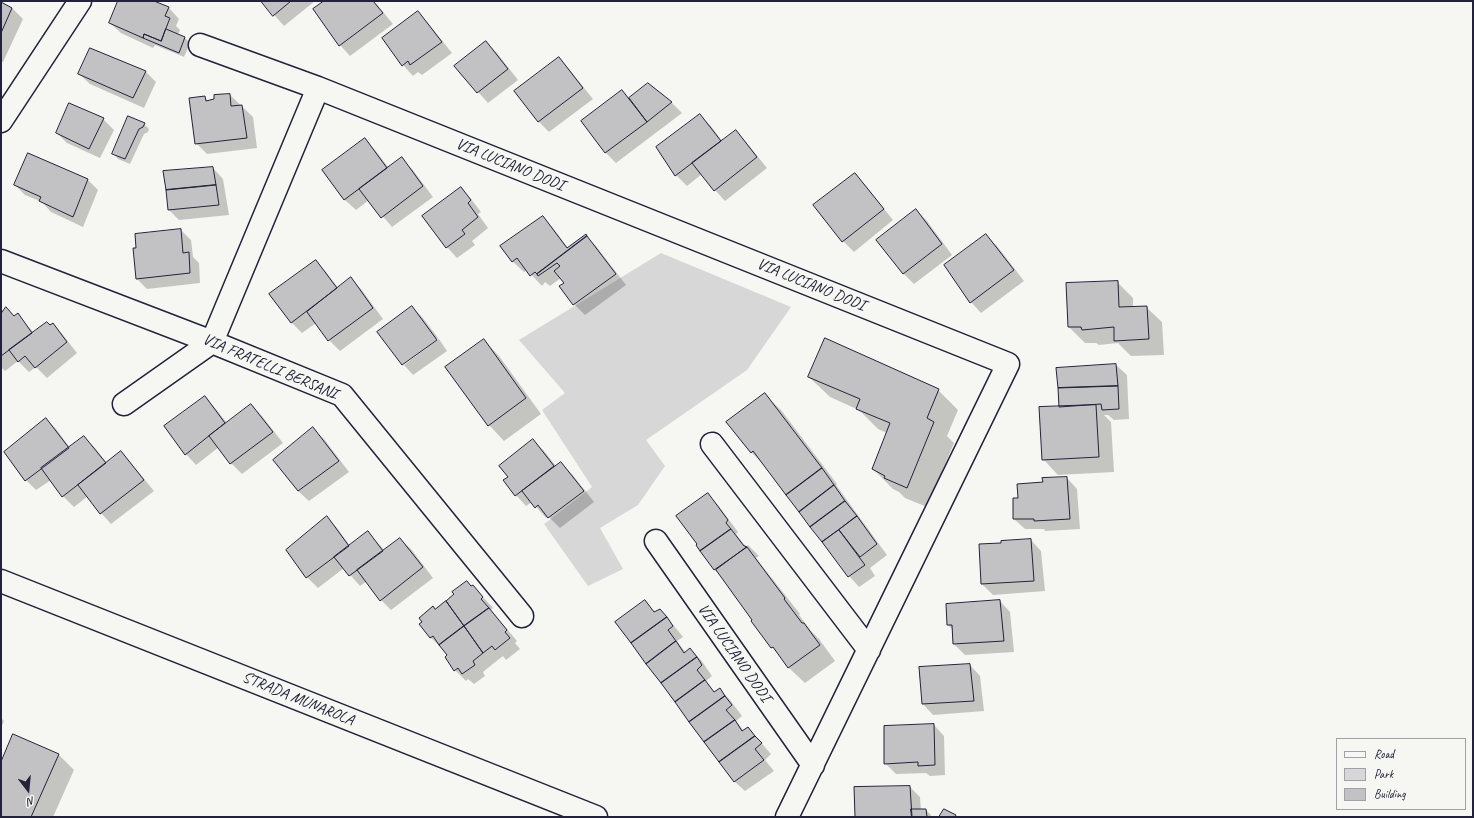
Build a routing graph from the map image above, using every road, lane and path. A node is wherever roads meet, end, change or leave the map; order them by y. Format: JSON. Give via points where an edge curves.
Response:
{"nodes":[{"id":1,"x":80,"y":1,"type":"edge"},
{"id":2,"x":200,"y":46,"type":"dead end"},
{"id":3,"x":318,"y":88,"type":"junction"},
{"id":4,"x":1,"y":121,"type":"edge"},
{"id":5,"x":1,"y":262,"type":"edge"},
{"id":6,"x":212,"y":342,"type":"junction"},
{"id":7,"x":124,"y":404,"type":"dead end"},
{"id":8,"x":712,"y":444,"type":"dead end"},
{"id":9,"x":656,"y":541,"type":"dead end"},
{"id":10,"x":1,"y":581,"type":"edge"},
{"id":11,"x":522,"y":616,"type":"dead end"},
{"id":12,"x":869,"y":650,"type":"junction"},
{"id":13,"x":813,"y":765,"type":"junction"},
{"id":14,"x":596,"y":817,"type":"edge"},
{"id":15,"x":787,"y":817,"type":"edge"}],
"edges":[{"from":1,"to":4,"type":"street"},
{"from":2,"to":3,"type":"street","name":"VIA LUCIANO DODI"},
{"from":3,"to":6,"type":"street"},
{"from":3,"to":12,"type":"street","name":"VIA LUCIANO DODI","via":[[1008,364]]},
{"from":5,"to":6,"type":"street","name":"VIA FRATELLI BERSANI"},
{"from":6,"to":7,"type":"street"},
{"from":6,"to":11,"type":"street","name":"VIA FRATELLI BERSANI","via":[[342,395]]},
{"from":8,"to":12,"type":"street"},
{"from":9,"to":13,"type":"street","name":"VIA LUCIANO DODI"},
{"from":10,"to":14,"type":"street","name":"STRADA MUNAROLA"},
{"from":12,"to":13,"type":"street","name":"VIA LUCIANO DODI"},
{"from":13,"to":15,"type":"street","name":"VIA LUCIANO DODI"}]}
